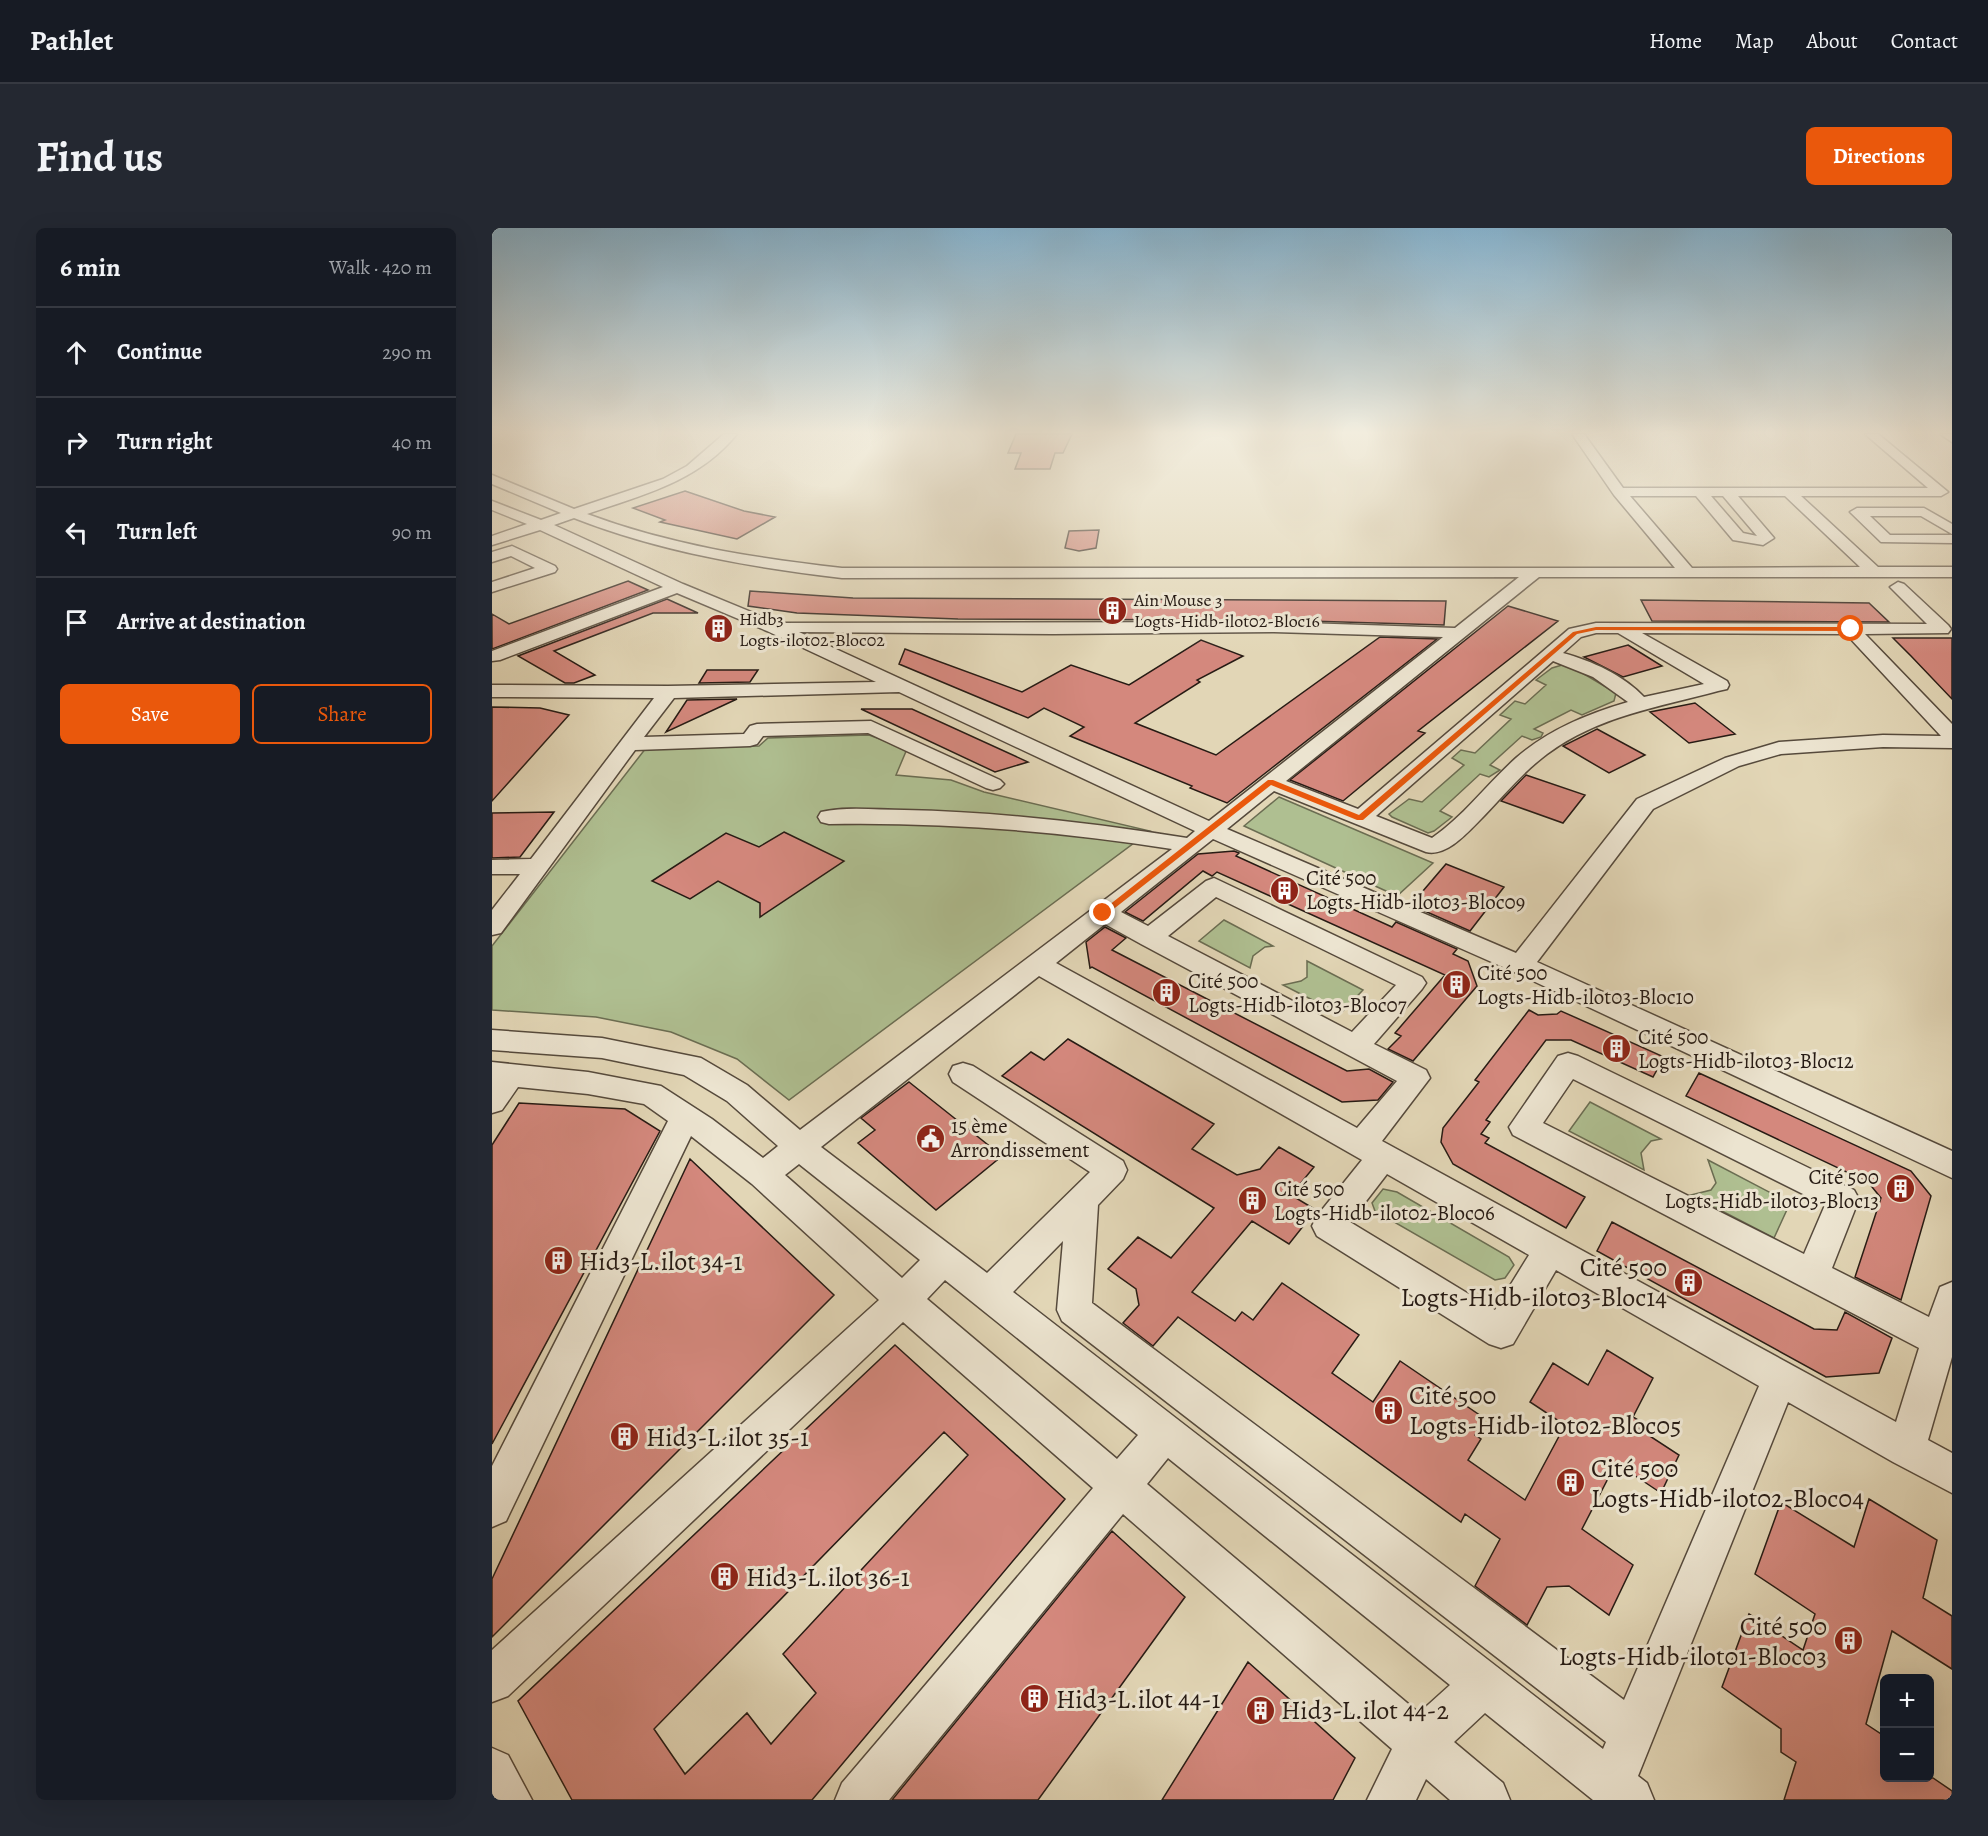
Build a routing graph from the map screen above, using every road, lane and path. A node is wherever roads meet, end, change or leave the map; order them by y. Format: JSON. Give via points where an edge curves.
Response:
{"nodes":[{"id":1,"x":497,"y":507,"type":"edge"},
{"id":2,"x":558,"y":507,"type":"edge"},
{"id":3,"x":582,"y":507,"type":"edge"},
{"id":4,"x":584,"y":507,"type":"edge"},
{"id":5,"x":1632,"y":507,"type":"edge"},
{"id":6,"x":1714,"y":507,"type":"edge"},
{"id":7,"x":1740,"y":507,"type":"edge"},
{"id":8,"x":1805,"y":507,"type":"edge"},
{"id":9,"x":569,"y":512,"type":"junction"},
{"id":10,"x":539,"y":526,"type":"junction"},
{"id":11,"x":1952,"y":530,"type":"edge"},
{"id":12,"x":1952,"y":539,"type":"edge"},
{"id":13,"x":492,"y":541,"type":"edge"},
{"id":14,"x":592,"y":546,"type":"junction"},
{"id":15,"x":492,"y":557,"type":"edge"},
{"id":16,"x":663,"y":565,"type":"dead end"},
{"id":17,"x":707,"y":570,"type":"dead end"},
{"id":18,"x":1874,"y":571,"type":"junction"},
{"id":19,"x":1952,"y":572,"type":"edge"},
{"id":20,"x":1688,"y":573,"type":"junction"},
{"id":21,"x":1533,"y":574,"type":"junction"},
{"id":22,"x":492,"y":587,"type":"edge"},
{"id":23,"x":676,"y":587,"type":"junction"},
{"id":24,"x":1513,"y":587,"type":"junction"},
{"id":25,"x":1898,"y":587,"type":"junction"},
{"id":26,"x":1952,"y":587,"type":"edge"},
{"id":27,"x":773,"y":627,"type":"junction"},
{"id":28,"x":1851,"y":629,"type":"junction"},
{"id":29,"x":1623,"y":630,"type":"junction"},
{"id":30,"x":1456,"y":633,"type":"junction"},
{"id":31,"x":1550,"y":655,"type":"junction"},
{"id":32,"x":493,"y":656,"type":"edge"},
{"id":33,"x":905,"y":687,"type":"junction"},
{"id":34,"x":492,"y":691,"type":"edge"},
{"id":35,"x":552,"y":691,"type":"junction"},
{"id":36,"x":668,"y":692,"type":"junction"},
{"id":37,"x":1641,"y":705,"type":"junction"},
{"id":38,"x":1952,"y":736,"type":"edge"},
{"id":39,"x":1952,"y":742,"type":"edge"},
{"id":40,"x":629,"y":744,"type":"junction"},
{"id":41,"x":1270,"y":782,"type":"junction"},
{"id":42,"x":993,"y":784,"type":"dead end"},
{"id":43,"x":829,"y":817,"type":"dead end"},
{"id":44,"x":1360,"y":818,"type":"junction"},
{"id":45,"x":1201,"y":838,"type":"junction"},
{"id":46,"x":538,"y":866,"type":"junction"},
{"id":47,"x":492,"y":867,"type":"edge"},
{"id":48,"x":1103,"y":913,"type":"junction"},
{"id":49,"x":492,"y":927,"type":"edge"},
{"id":50,"x":1150,"y":938,"type":"junction"},
{"id":51,"x":1037,"y":964,"type":"junction"},
{"id":52,"x":1521,"y":965,"type":"junction"},
{"id":53,"x":492,"y":1040,"type":"edge"},
{"id":54,"x":1356,"y":1046,"type":"junction"},
{"id":55,"x":963,"y":1074,"type":"dead end"},
{"id":56,"x":498,"y":1083,"type":"edge"},
{"id":57,"x":685,"y":1117,"type":"junction"},
{"id":58,"x":799,"y":1148,"type":"junction"},
{"id":59,"x":1372,"y":1150,"type":"junction"},
{"id":60,"x":1952,"y":1165,"type":"edge"},
{"id":61,"x":763,"y":1175,"type":"junction"},
{"id":62,"x":1082,"y":1200,"type":"junction"},
{"id":63,"x":1550,"y":1250,"type":"junction"},
{"id":64,"x":943,"y":1259,"type":"junction"},
{"id":65,"x":1812,"y":1276,"type":"junction"},
{"id":66,"x":989,"y":1294,"type":"junction"},
{"id":67,"x":1952,"y":1298,"type":"edge"},
{"id":68,"x":903,"y":1300,"type":"junction"},
{"id":69,"x":1938,"y":1340,"type":"junction"},
{"id":70,"x":1780,"y":1378,"type":"junction"},
{"id":71,"x":1164,"y":1433,"type":"junction"},
{"id":72,"x":1906,"y":1449,"type":"junction"},
{"id":73,"x":1952,"y":1474,"type":"edge"},
{"id":74,"x":1120,"y":1485,"type":"junction"},
{"id":75,"x":492,"y":1507,"type":"edge"},
{"id":76,"x":492,"y":1680,"type":"edge"},
{"id":77,"x":1483,"y":1684,"type":"junction"},
{"id":78,"x":1632,"y":1734,"type":"junction"},
{"id":79,"x":1420,"y":1743,"type":"junction"},
{"id":80,"x":492,"y":1771,"type":"edge"},
{"id":81,"x":1620,"y":1793,"type":"edge"},
{"id":82,"x":508,"y":1800,"type":"edge"},
{"id":83,"x":859,"y":1800,"type":"edge"},
{"id":84,"x":1391,"y":1800,"type":"edge"},
{"id":85,"x":1486,"y":1800,"type":"edge"}],
"edges":[{"from":1,"to":10,"type":"street"},
{"from":2,"to":9,"type":"street"},
{"from":3,"to":9,"type":"street"},
{"from":4,"to":9,"type":"street"},
{"from":5,"to":20,"type":"street"},
{"from":6,"to":7,"type":"street","via":[[1738,537],[1762,541],[1767,538]]},
{"from":8,"to":18,"type":"street"},
{"from":9,"to":10,"type":"street"},
{"from":9,"to":21,"type":"street","via":[[693,551],[842,573]]},
{"from":10,"to":13,"type":"street"},
{"from":10,"to":14,"type":"street"},
{"from":11,"to":12,"type":"street","via":[[1924,512],[1857,512],[1886,539]]},
{"from":14,"to":16,"type":"street"},
{"from":14,"to":23,"type":"street"},
{"from":15,"to":22,"type":"street","via":[[512,551],[549,569]]},
{"from":17,"to":24,"type":"street","via":[[928,586]]},
{"from":18,"to":19,"type":"street"},
{"from":18,"to":20,"type":"street"},
{"from":20,"to":21,"type":"street"},
{"from":21,"to":24,"type":"street"},
{"from":23,"to":27,"type":"street"},
{"from":23,"to":32,"type":"street"},
{"from":24,"to":25,"type":"street"},
{"from":24,"to":30,"type":"street"},
{"from":25,"to":26,"type":"street"},
{"from":25,"to":28,"type":"street","via":[[1942,629]]},
{"from":27,"to":30,"type":"street","via":[[925,630],[1194,626]]},
{"from":27,"to":33,"type":"street"},
{"from":28,"to":29,"type":"street"},
{"from":28,"to":38,"type":"street"},
{"from":29,"to":31,"type":"street","via":[[1596,628],[1575,633]]},
{"from":29,"to":37,"type":"street","via":[[1720,685]]},
{"from":30,"to":41,"type":"street"},
{"from":31,"to":37,"type":"street","via":[[1578,662],[1634,695]]},
{"from":31,"to":44,"type":"street"},
{"from":32,"to":35,"type":"street"},
{"from":33,"to":36,"type":"street"},
{"from":33,"to":45,"type":"street"},
{"from":34,"to":35,"type":"street"},
{"from":35,"to":36,"type":"street"},
{"from":36,"to":40,"type":"street"},
{"from":37,"to":44,"type":"street","via":[[1585,724],[1540,750],[1434,847]]},
{"from":39,"to":52,"type":"street","via":[[1883,741],[1779,748],[1732,762],[1645,804]]},
{"from":40,"to":42,"type":"street","via":[[750,740],[757,730],[871,727]]},
{"from":40,"to":46,"type":"street"},
{"from":41,"to":44,"type":"street"},
{"from":41,"to":45,"type":"street"},
{"from":43,"to":45,"type":"street","via":[[1005,823]]},
{"from":45,"to":48,"type":"street"},
{"from":45,"to":52,"type":"street"},
{"from":46,"to":47,"type":"street"},
{"from":46,"to":49,"type":"street"},
{"from":48,"to":50,"type":"street"},
{"from":48,"to":51,"type":"street"},
{"from":50,"to":54,"type":"street"},
{"from":50,"to":54,"type":"street","via":[[1214,886],[1413,983]]},
{"from":51,"to":58,"type":"street"},
{"from":51,"to":59,"type":"street"},
{"from":52,"to":60,"type":"street"},
{"from":53,"to":58,"type":"street","via":[[602,1048],[691,1066],[737,1093]]},
{"from":54,"to":59,"type":"street","via":[[1416,1078]]},
{"from":55,"to":62,"type":"street","via":[[1112,1170]]},
{"from":56,"to":57,"type":"street","via":[[588,1083],[651,1094]]},
{"from":57,"to":61,"type":"street"},
{"from":57,"to":75,"type":"street"},
{"from":58,"to":61,"type":"street"},
{"from":58,"to":64,"type":"street"},
{"from":59,"to":63,"type":"street"},
{"from":59,"to":63,"type":"street","via":[[1328,1226],[1501,1332]]},
{"from":61,"to":68,"type":"street"},
{"from":62,"to":66,"type":"street"},
{"from":62,"to":78,"type":"street","via":[[1074,1310]]},
{"from":63,"to":70,"type":"street"},
{"from":64,"to":66,"type":"street"},
{"from":64,"to":68,"type":"street"},
{"from":65,"to":65,"type":"street","via":[[1760,1249],[1524,1127],[1568,1064],[1843,1199]]},
{"from":65,"to":69,"type":"street"},
{"from":66,"to":71,"type":"street"},
{"from":67,"to":69,"type":"street"},
{"from":68,"to":74,"type":"street"},
{"from":68,"to":76,"type":"street"},
{"from":69,"to":72,"type":"street"},
{"from":70,"to":72,"type":"street"},
{"from":70,"to":78,"type":"street"},
{"from":71,"to":74,"type":"street"},
{"from":71,"to":77,"type":"street"},
{"from":72,"to":73,"type":"street"},
{"from":74,"to":79,"type":"street"},
{"from":74,"to":83,"type":"street"},
{"from":77,"to":79,"type":"street"},
{"from":77,"to":81,"type":"street"},
{"from":78,"to":81,"type":"street"},
{"from":79,"to":84,"type":"street"},
{"from":79,"to":85,"type":"street"},
{"from":80,"to":82,"type":"street"}]}
